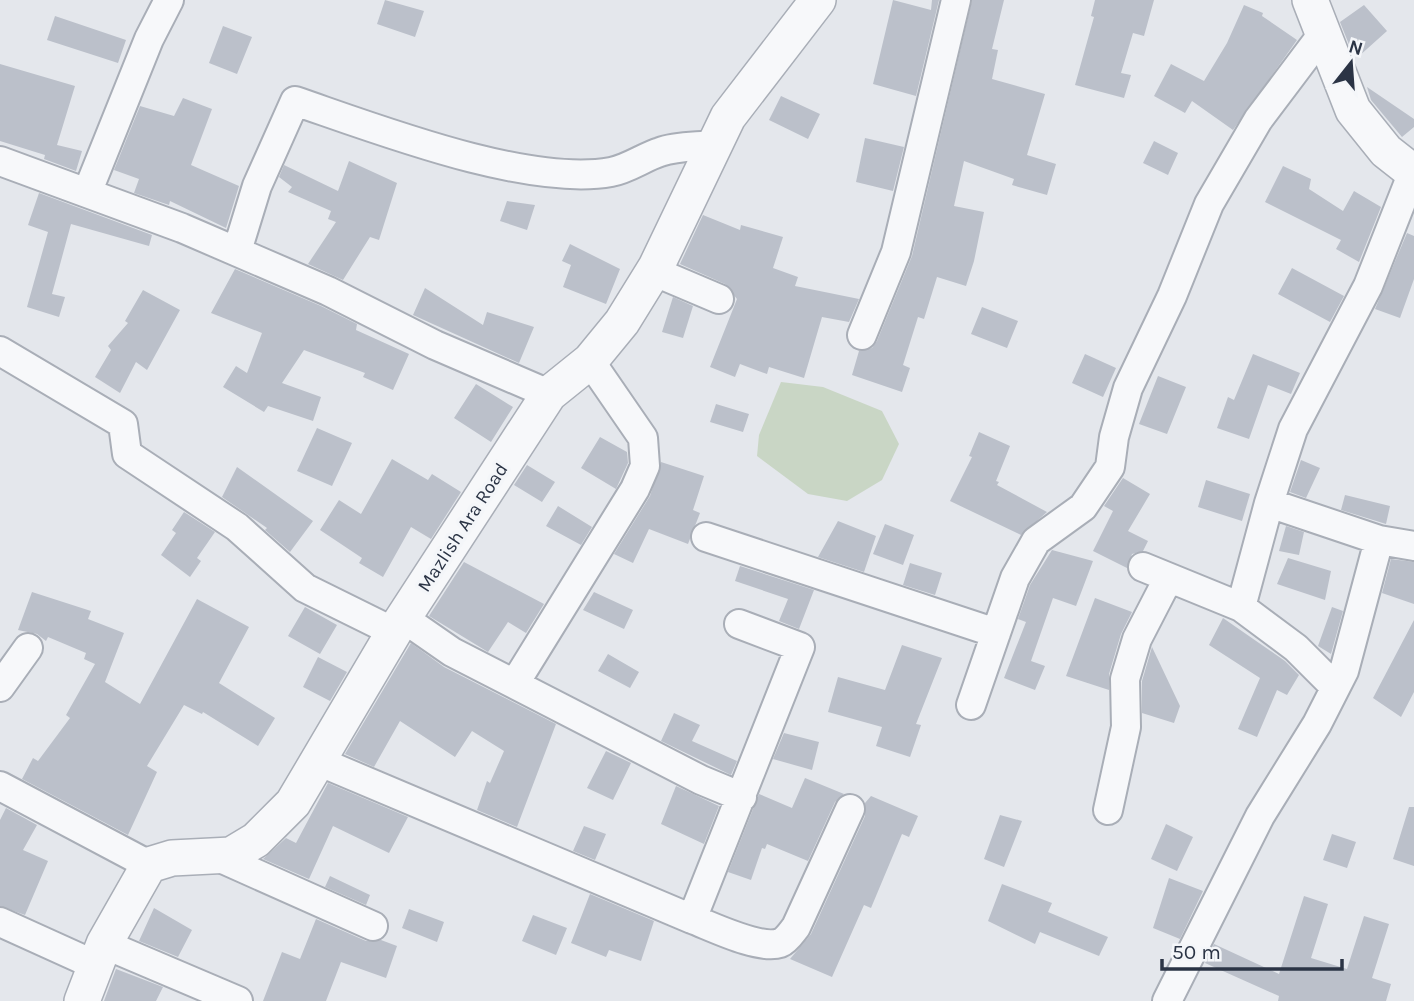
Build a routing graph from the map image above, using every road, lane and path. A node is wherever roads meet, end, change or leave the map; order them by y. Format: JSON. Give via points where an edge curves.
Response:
{"nodes":[{"id":1,"x":169,"y":0,"type":"edge"},
{"id":2,"x":818,"y":0,"type":"edge"},
{"id":3,"x":956,"y":0,"type":"edge"},
{"id":4,"x":1311,"y":0,"type":"edge"},
{"id":5,"x":1322,"y":35,"type":"junction"},
{"id":6,"x":713,"y":145,"type":"junction"},
{"id":7,"x":0,"y":161,"type":"edge"},
{"id":8,"x":1413,"y":172,"type":"edge"},
{"id":9,"x":87,"y":193,"type":"junction"},
{"id":10,"x":236,"y":251,"type":"junction"},
{"id":11,"x":653,"y":271,"type":"junction"},
{"id":12,"x":719,"y":299,"type":"dead end"},
{"id":13,"x":862,"y":335,"type":"dead end"},
{"id":14,"x":0,"y":351,"type":"edge"},
{"id":15,"x":590,"y":361,"type":"junction"},
{"id":16,"x":549,"y":394,"type":"junction"},
{"id":17,"x":1269,"y":503,"type":"junction"},
{"id":18,"x":706,"y":537,"type":"dead end"},
{"id":19,"x":1378,"y":540,"type":"junction"},
{"id":20,"x":1414,"y":546,"type":"edge"},
{"id":21,"x":1241,"y":607,"type":"junction"},
{"id":22,"x":739,"y":624,"type":"dead end"},
{"id":23,"x":399,"y":625,"type":"junction"},
{"id":24,"x":996,"y":633,"type":"junction"},
{"id":25,"x":28,"y":648,"type":"dead end"},
{"id":26,"x":514,"y":683,"type":"junction"},
{"id":27,"x":0,"y":687,"type":"edge"},
{"id":28,"x":1335,"y":687,"type":"junction"},
{"id":29,"x":971,"y":705,"type":"dead end"},
{"id":30,"x":318,"y":761,"type":"junction"},
{"id":31,"x":0,"y":786,"type":"edge"},
{"id":32,"x":742,"y":797,"type":"junction"},
{"id":33,"x":850,"y":809,"type":"dead end"},
{"id":34,"x":1108,"y":810,"type":"dead end"},
{"id":35,"x":216,"y":856,"type":"junction"},
{"id":36,"x":149,"y":865,"type":"junction"},
{"id":37,"x":692,"y":919,"type":"junction"},
{"id":38,"x":0,"y":922,"type":"edge"},
{"id":39,"x":373,"y":926,"type":"dead end"},
{"id":40,"x":100,"y":954,"type":"junction"},
{"id":41,"x":82,"y":1001,"type":"edge"},
{"id":42,"x":237,"y":1001,"type":"edge"},
{"id":43,"x":1167,"y":1001,"type":"edge"}],
"edges":[{"from":1,"to":9,"type":"street","via":[[149,38]]},
{"from":2,"to":6,"type":"street","name":"Mazlish Ara Road","via":[[728,117]]},
{"from":3,"to":13,"type":"street","via":[[896,252]]},
{"from":4,"to":5,"type":"street"},
{"from":5,"to":8,"type":"street","via":[[1353,110],[1386,151]]},
{"from":5,"to":24,"type":"street","via":[[1258,120],[1209,204],[1128,388],[1110,467],[1083,507],[1036,541],[1015,578]]},
{"from":6,"to":10,"type":"street","via":[[663,150],[612,172],[562,174],[494,163],[295,101],[257,186]]},
{"from":6,"to":11,"type":"street","name":"Mazlish Ara Road"},
{"from":7,"to":9,"type":"street"},
{"from":8,"to":17,"type":"street","via":[[1368,286],[1293,429]]},
{"from":9,"to":10,"type":"street"},
{"from":10,"to":16,"type":"street"},
{"from":11,"to":12,"type":"street"},
{"from":11,"to":15,"type":"street","name":"Mazlish Ara Road","via":[[622,322]]},
{"from":14,"to":23,"type":"street","via":[[123,424],[127,454],[237,527],[305,588]]},
{"from":15,"to":16,"type":"street","name":"Mazlish Ara Road"},
{"from":15,"to":26,"type":"street","via":[[643,438],[645,466]]},
{"from":16,"to":23,"type":"street","name":"Mazlish Ara Road"},
{"from":17,"to":19,"type":"street"},
{"from":17,"to":21,"type":"street"},
{"from":18,"to":24,"type":"street"},
{"from":19,"to":20,"type":"street"},
{"from":19,"to":28,"type":"street","via":[[1344,671]]},
{"from":21,"to":28,"type":"street","via":[[1296,648]]},
{"from":21,"to":34,"type":"street","via":[[1155,573],[1125,679],[1126,727]]},
{"from":22,"to":32,"type":"street","via":[[800,648]]},
{"from":23,"to":26,"type":"street"},
{"from":23,"to":30,"type":"street","name":"Mazlish Ara Road"},
{"from":24,"to":29,"type":"street"},
{"from":25,"to":27,"type":"street"},
{"from":26,"to":32,"type":"street"},
{"from":28,"to":43,"type":"street","via":[[1260,816]]},
{"from":30,"to":35,"type":"street","name":"Mazlish Ara Road","via":[[293,803],[256,840],[231,855]]},
{"from":30,"to":37,"type":"street"},
{"from":31,"to":36,"type":"street"},
{"from":32,"to":37,"type":"street"},
{"from":33,"to":37,"type":"street","via":[[796,927],[784,940],[771,944],[752,941]]},
{"from":35,"to":36,"type":"street","name":"Mazlish Ara Road","via":[[172,858]]},
{"from":35,"to":39,"type":"street"},
{"from":36,"to":40,"type":"street"},
{"from":38,"to":40,"type":"street"},
{"from":40,"to":41,"type":"street"},
{"from":40,"to":42,"type":"street"}]}
